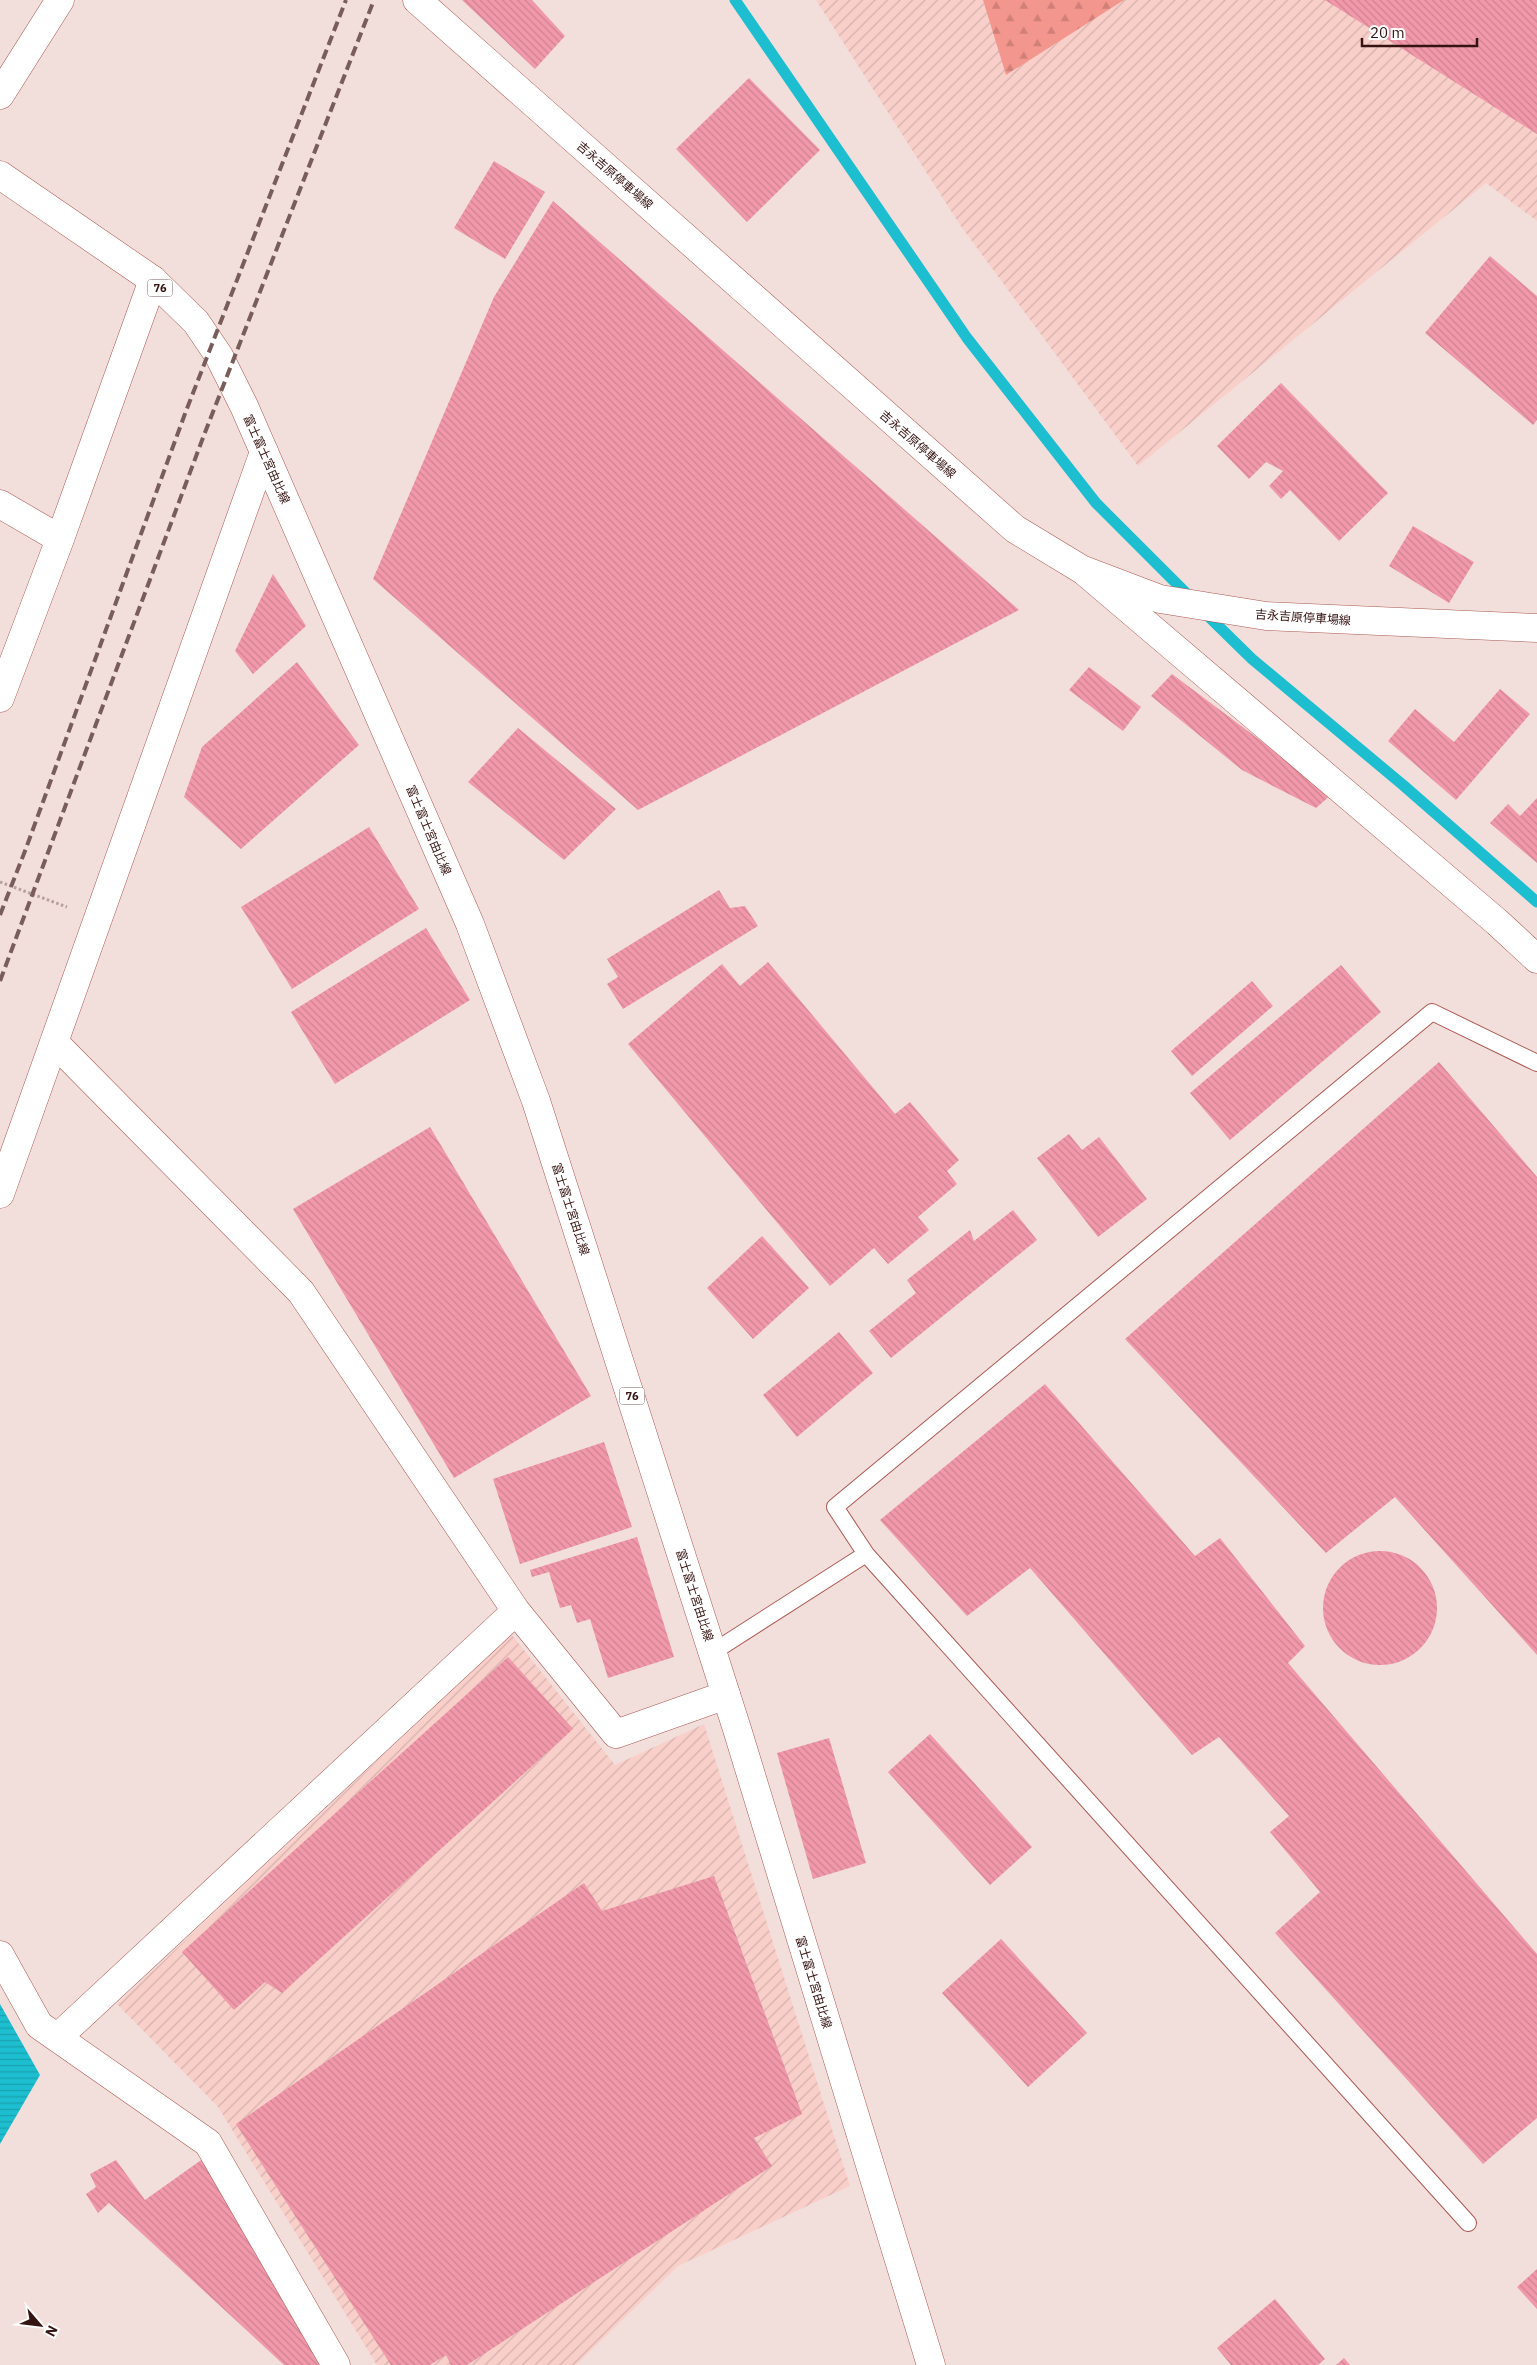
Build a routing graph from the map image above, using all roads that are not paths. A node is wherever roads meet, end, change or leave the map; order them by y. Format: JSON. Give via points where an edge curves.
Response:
{"nodes":[{"id":1,"x":60,"y":0,"type":"edge"},
{"id":2,"x":417,"y":0,"type":"edge"},
{"id":3,"x":0,"y":95,"type":"edge"},
{"id":4,"x":0,"y":175,"type":"edge"},
{"id":5,"x":152,"y":280,"type":"junction"},
{"id":6,"x":264,"y":452,"type":"junction"},
{"id":7,"x":0,"y":504,"type":"edge"},
{"id":8,"x":60,"y":539,"type":"junction"},
{"id":9,"x":1081,"y":569,"type":"junction"},
{"id":10,"x":1537,"y":628,"type":"edge"},
{"id":11,"x":0,"y":698,"type":"edge"},
{"id":12,"x":1537,"y":958,"type":"edge"},
{"id":13,"x":54,"y":1042,"type":"junction"},
{"id":14,"x":1537,"y":1063,"type":"edge"},
{"id":15,"x":0,"y":1194,"type":"edge"},
{"id":16,"x":866,"y":1554,"type":"junction"},
{"id":17,"x":516,"y":1611,"type":"junction"},
{"id":18,"x":713,"y":1652,"type":"junction"},
{"id":19,"x":726,"y":1696,"type":"junction"},
{"id":20,"x":0,"y":1955,"type":"edge"},
{"id":21,"x":58,"y":2037,"type":"junction"},
{"id":22,"x":1468,"y":2223,"type":"dead end"},
{"id":23,"x":336,"y":2365,"type":"edge"},
{"id":24,"x":931,"y":2365,"type":"edge"}],
"edges":[{"from":1,"to":3,"type":"street"},
{"from":2,"to":9,"type":"street","name":"吉永吉原停車場線","via":[[1015,529]]},
{"from":4,"to":5,"type":"street","name":"富士富士宮由比線","number":"76"},
{"from":5,"to":6,"type":"street","name":"富士富士宮由比線","number":"76","via":[[196,322],[219,356]]},
{"from":5,"to":8,"type":"street"},
{"from":6,"to":13,"type":"street"},
{"from":6,"to":18,"type":"street","name":"富士富士宮由比線","number":"76","via":[[470,924],[539,1110]]},
{"from":7,"to":8,"type":"street"},
{"from":8,"to":11,"type":"street"},
{"from":9,"to":10,"type":"street","name":"吉永吉原停車場線","via":[[1160,599],[1266,616]]},
{"from":9,"to":12,"type":"street"},
{"from":13,"to":15,"type":"street"},
{"from":13,"to":17,"type":"street","via":[[301,1292]]},
{"from":14,"to":16,"type":"lane","via":[[1432,1012],[835,1507]]},
{"from":16,"to":18,"type":"lane"},
{"from":16,"to":22,"type":"lane"},
{"from":17,"to":19,"type":"street","via":[[616,1734]]},
{"from":17,"to":21,"type":"street"},
{"from":18,"to":19,"type":"street","name":"富士富士宮由比線","number":"76"},
{"from":19,"to":24,"type":"street","name":"富士富士宮由比線","number":"76"},
{"from":20,"to":21,"type":"street","via":[[39,2025]]},
{"from":21,"to":23,"type":"street","via":[[208,2143]]}]}
